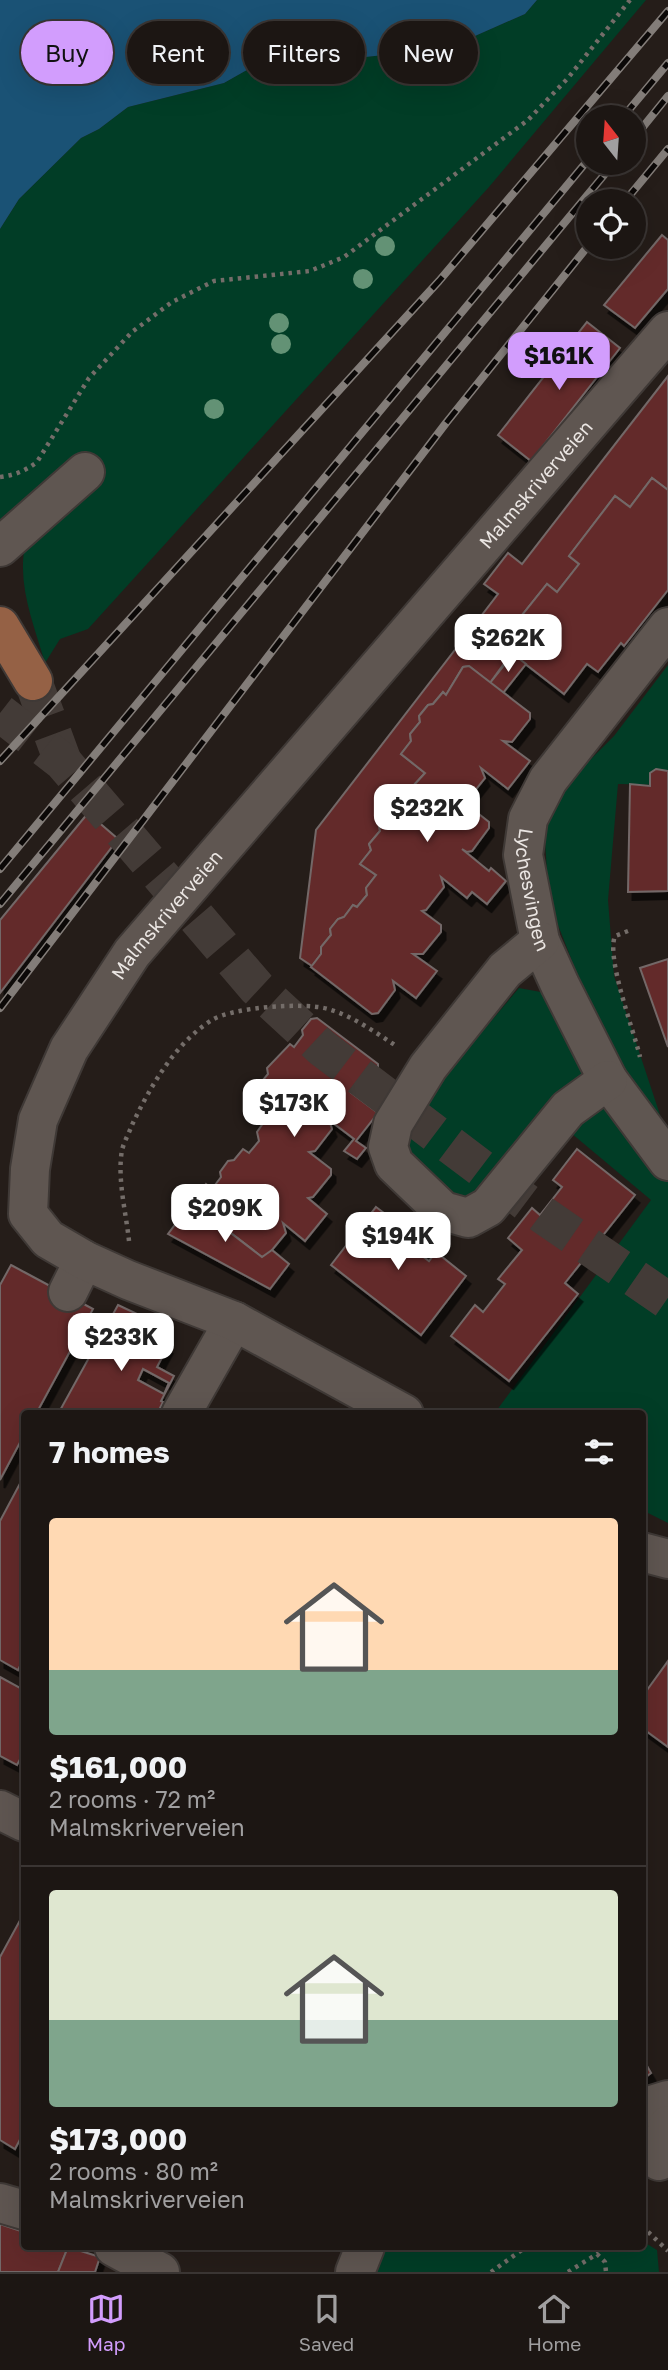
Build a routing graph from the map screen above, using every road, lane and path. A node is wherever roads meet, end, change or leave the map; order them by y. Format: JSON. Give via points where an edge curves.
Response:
{"nodes":[{"id":1,"x":631,"y":0,"type":"edge"},
{"id":2,"x":668,"y":331,"type":"edge"},
{"id":3,"x":85,"y":472,"type":"dead end"},
{"id":4,"x":0,"y":477,"type":"edge"},
{"id":5,"x":0,"y":547,"type":"edge"},
{"id":6,"x":0,"y":626,"type":"edge"},
{"id":7,"x":668,"y":628,"type":"edge"},
{"id":8,"x":33,"y":681,"type":"tunnel mouth"},
{"id":9,"x":628,"y":931,"type":"dead end"},
{"id":10,"x":540,"y":941,"type":"junction"},
{"id":11,"x":428,"y":1067,"type":"junction"},
{"id":12,"x":616,"y":1090,"type":"junction"},
{"id":13,"x":668,"y":1161,"type":"edge"},
{"id":14,"x":128,"y":1280,"type":"junction"},
{"id":15,"x":234,"y":1321,"type":"junction"},
{"id":16,"x":183,"y":1410,"type":"edge"},
{"id":17,"x":397,"y":1410,"type":"edge"},
{"id":18,"x":646,"y":1553,"type":"edge"},
{"id":19,"x":668,"y":1559,"type":"edge"},
{"id":20,"x":0,"y":1810,"type":"edge"},
{"id":21,"x":21,"y":1820,"type":"edge"},
{"id":22,"x":668,"y":2100,"type":"edge"},
{"id":23,"x":646,"y":2107,"type":"edge"},
{"id":24,"x":0,"y":2203,"type":"edge"},
{"id":25,"x":21,"y":2209,"type":"edge"},
{"id":26,"x":646,"y":2229,"type":"edge"},
{"id":27,"x":120,"y":2250,"type":"edge"},
{"id":28,"x":364,"y":2250,"type":"edge"},
{"id":29,"x":523,"y":2250,"type":"edge"},
{"id":30,"x":668,"y":2251,"type":"edge"},
{"id":31,"x":160,"y":2272,"type":"edge"},
{"id":32,"x":355,"y":2272,"type":"edge"},
{"id":33,"x":491,"y":2272,"type":"edge"},
{"id":34,"x":568,"y":2272,"type":"edge"},
{"id":35,"x":606,"y":2272,"type":"edge"}],
"edges":[{"from":1,"to":4,"type":"path","via":[[528,120],[344,257],[310,271],[214,281],[172,302],[132,332],[89,377],[37,462],[20,473]]},
{"from":2,"to":14,"type":"street","name":"Malmskriverveien","via":[[132,953],[69,1048],[38,1120],[28,1214],[76,1276]]},
{"from":3,"to":5,"type":"street"},
{"from":6,"to":8,"type":"main road"},
{"from":7,"to":10,"type":"street","name":"Lychesvingen","via":[[548,780],[528,819],[523,855]]},
{"from":9,"to":12,"type":"path","via":[[615,936],[613,948],[641,1066],[638,1087]]},
{"from":10,"to":11,"type":"street","via":[[505,970]]},
{"from":10,"to":12,"type":"street","name":"Lychesvingen"},
{"from":11,"to":12,"type":"street","via":[[393,1124],[388,1147],[394,1164],[443,1211],[468,1218],[488,1207],[568,1109]]},
{"from":11,"to":14,"type":"path","via":[[356,1021],[326,1008],[278,1006],[211,1020],[166,1065],[122,1148]]},
{"from":12,"to":13,"type":"street","name":"Lychesvingen"},
{"from":14,"to":15,"type":"street","name":"Malmskriverveien"},
{"from":15,"to":16,"type":"street"},
{"from":15,"to":17,"type":"street","name":"Malmskriverveien"},
{"from":18,"to":19,"type":"street"},
{"from":20,"to":21,"type":"street"},
{"from":22,"to":23,"type":"street"},
{"from":24,"to":25,"type":"street"},
{"from":26,"to":30,"type":"path"},
{"from":27,"to":31,"type":"street"},
{"from":28,"to":32,"type":"street"},
{"from":29,"to":33,"type":"path"},
{"from":34,"to":35,"type":"path","via":[[597,2254],[605,2262]]}]}
